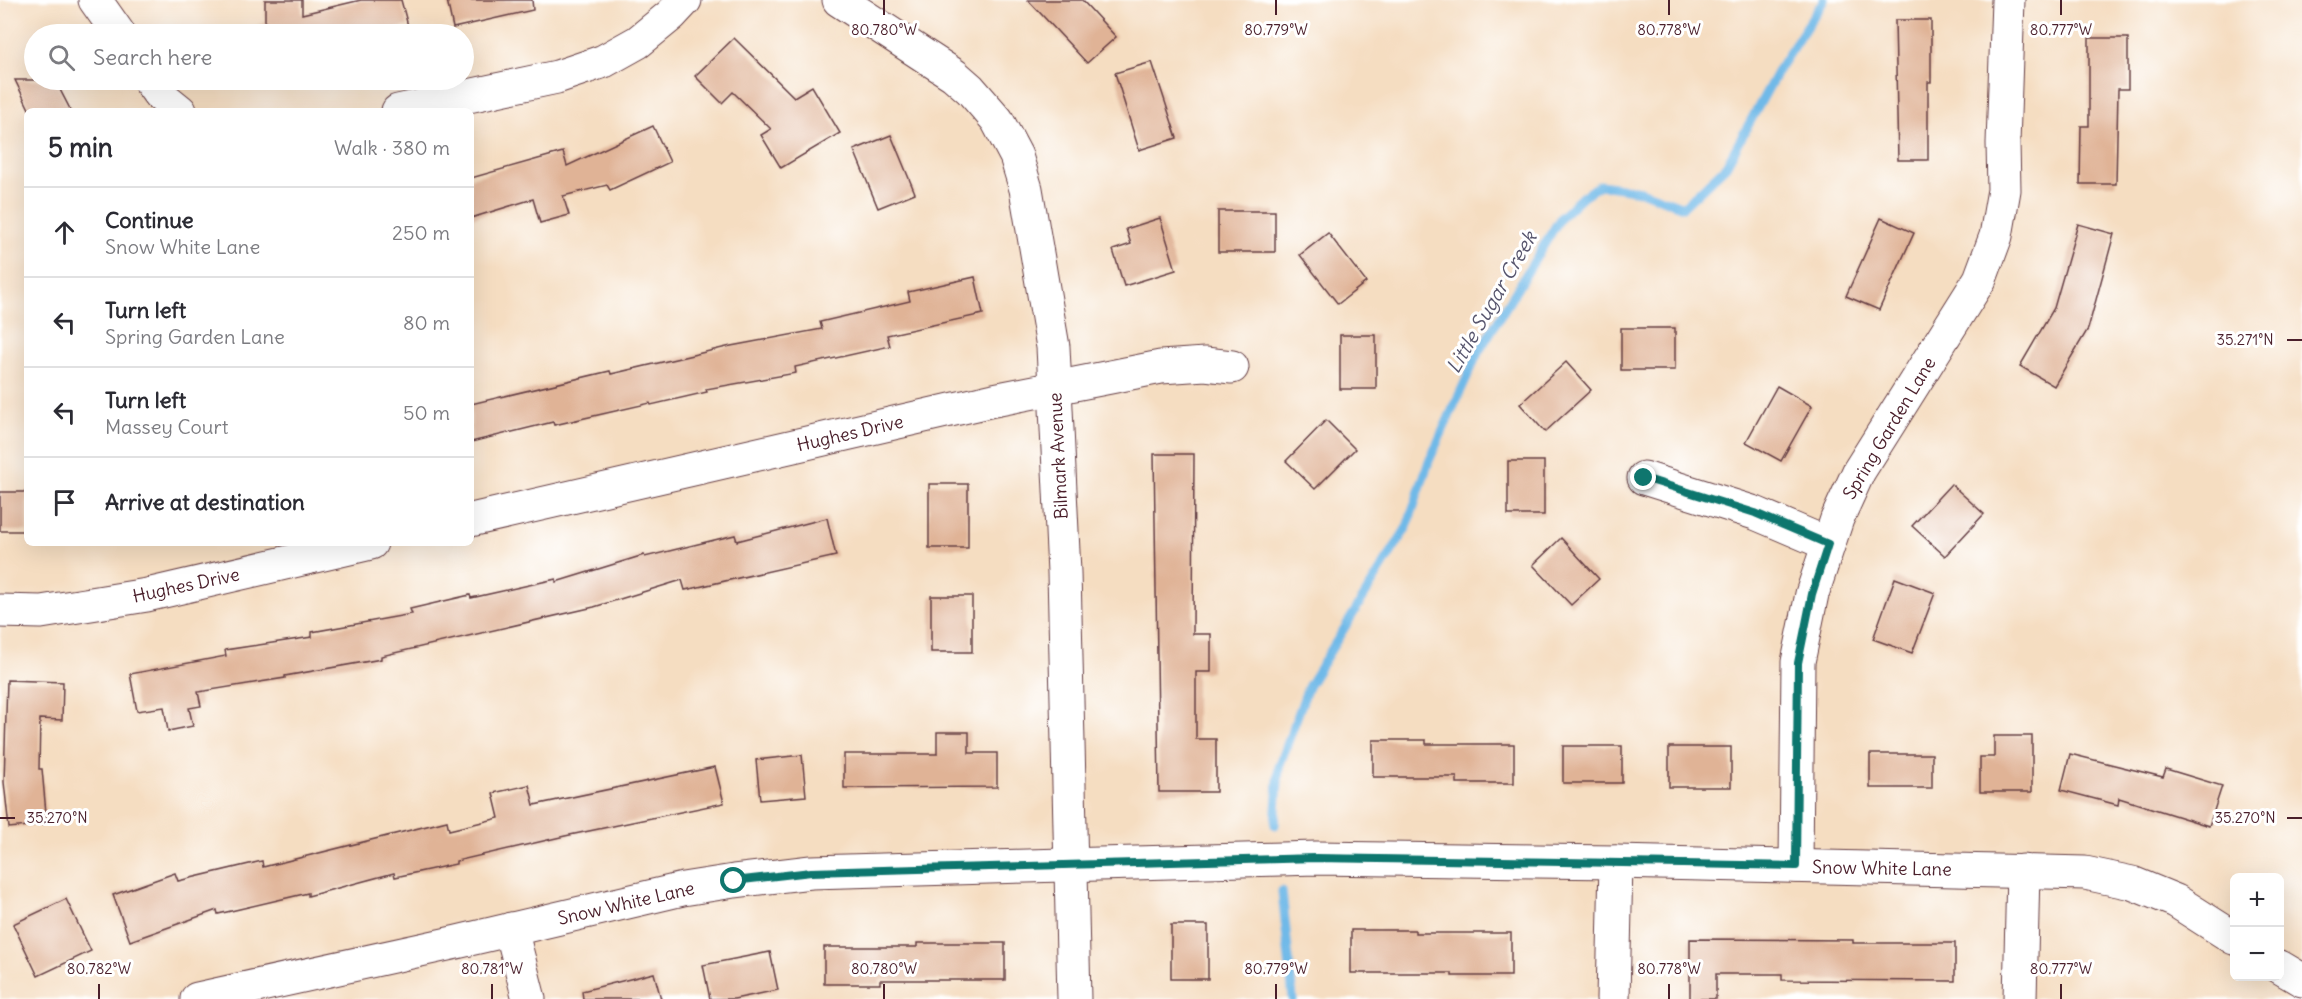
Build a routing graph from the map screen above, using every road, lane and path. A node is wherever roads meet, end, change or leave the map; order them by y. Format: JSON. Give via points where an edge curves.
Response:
{"nodes":[{"id":1,"x":95,"y":0,"type":"edge"},
{"id":2,"x":685,"y":0,"type":"edge"},
{"id":3,"x":839,"y":0,"type":"edge"},
{"id":4,"x":2008,"y":0,"type":"edge"},
{"id":5,"x":112,"y":24,"type":"edge"},
{"id":6,"x":156,"y":90,"type":"edge"},
{"id":7,"x":176,"y":108,"type":"edge"},
{"id":8,"x":412,"y":108,"type":"edge"},
{"id":9,"x":1232,"y":367,"type":"dead end"},
{"id":10,"x":1055,"y":389,"type":"junction"},
{"id":11,"x":1644,"y":478,"type":"dead end"},
{"id":12,"x":474,"y":519,"type":"edge"},
{"id":13,"x":1828,"y":544,"type":"junction"},
{"id":14,"x":358,"y":546,"type":"edge"},
{"id":15,"x":0,"y":611,"type":"edge"},
{"id":16,"x":1616,"y":862,"type":"junction"},
{"id":17,"x":1072,"y":864,"type":"junction"},
{"id":18,"x":1796,"y":866,"type":"junction"},
{"id":19,"x":2023,"y":871,"type":"junction"},
{"id":20,"x":511,"y":929,"type":"junction"},
{"id":21,"x":2230,"y":935,"type":"edge"},
{"id":22,"x":2284,"y":969,"type":"edge"},
{"id":23,"x":2302,"y":980,"type":"edge"},
{"id":24,"x":196,"y":999,"type":"edge"},
{"id":25,"x":529,"y":999,"type":"edge"},
{"id":26,"x":1074,"y":999,"type":"edge"},
{"id":27,"x":1613,"y":999,"type":"edge"},
{"id":28,"x":2020,"y":999,"type":"edge"}],
"edges":[{"from":1,"to":5,"type":"street"},
{"from":2,"to":8,"type":"street","via":[[638,42],[604,61],[557,77]]},
{"from":3,"to":10,"type":"street","name":"Bilmark Avenue","via":[[954,75],[997,120],[1016,156],[1026,189],[1053,347]]},
{"from":4,"to":13,"type":"street","name":"Spring Garden Lane","via":[[2004,190],[1996,236],[1980,279],[1860,471]]},
{"from":6,"to":7,"type":"street"},
{"from":9,"to":10,"type":"street","name":"Hughes Drive","via":[[1161,367]]},
{"from":10,"to":12,"type":"street","name":"Hughes Drive"},
{"from":10,"to":17,"type":"street","name":"Bilmark Avenue"},
{"from":11,"to":13,"type":"street","via":[[1755,513]]},
{"from":13,"to":18,"type":"street","name":"Spring Garden Lane","via":[[1812,594],[1798,663]]},
{"from":14,"to":15,"type":"street","name":"Hughes Drive","via":[[147,595],[41,612]]},
{"from":16,"to":17,"type":"street","name":"Snow White Lane","via":[[1316,858]]},
{"from":16,"to":18,"type":"street","name":"Snow White Lane"},
{"from":16,"to":27,"type":"street"},
{"from":17,"to":20,"type":"street","name":"Snow White Lane","via":[[778,875],[684,889]]},
{"from":17,"to":26,"type":"street","name":"Bilmark Avenue"},
{"from":18,"to":19,"type":"street","name":"Snow White Lane"},
{"from":19,"to":21,"type":"street","name":"Snow White Lane","via":[[2085,873],[2132,883],[2176,901]]},
{"from":19,"to":28,"type":"street"},
{"from":20,"to":24,"type":"street","name":"Snow White Lane"},
{"from":20,"to":25,"type":"street"},
{"from":22,"to":23,"type":"street"}]}
